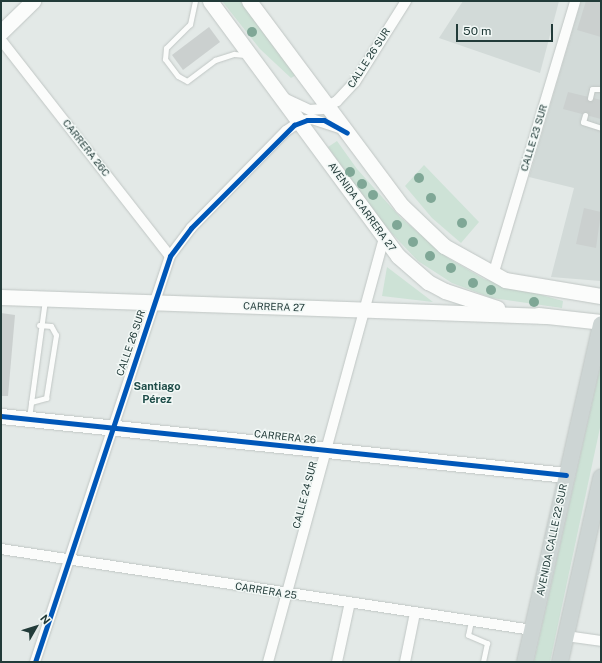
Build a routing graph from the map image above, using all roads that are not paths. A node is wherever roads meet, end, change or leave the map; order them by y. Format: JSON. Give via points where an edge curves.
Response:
{"nodes":[{"id":1,"x":33,"y":1,"type":"edge"},
{"id":2,"x":195,"y":1,"type":"edge"},
{"id":3,"x":210,"y":1,"type":"edge"},
{"id":4,"x":249,"y":1,"type":"edge"},
{"id":5,"x":406,"y":1,"type":"edge"},
{"id":6,"x":575,"y":1,"type":"edge"},
{"id":7,"x":1,"y":32,"type":"edge"},
{"id":8,"x":1,"y":40,"type":"edge"},
{"id":9,"x":253,"y":56,"type":"junction"},
{"id":10,"x":601,"y":89,"type":"edge"},
{"id":11,"x":282,"y":95,"type":"junction"},
{"id":12,"x":590,"y":98,"type":"dead end"},
{"id":13,"x":328,"y":107,"type":"junction"},
{"id":14,"x":585,"y":115,"type":"dead end"},
{"id":15,"x":301,"y":121,"type":"junction"},
{"id":16,"x":601,"y":128,"type":"edge"},
{"id":17,"x":347,"y":133,"type":"junction"},
{"id":18,"x":384,"y":239,"type":"junction"},
{"id":19,"x":170,"y":256,"type":"junction"},
{"id":20,"x":493,"y":275,"type":"junction"},
{"id":21,"x":601,"y":296,"type":"edge"},
{"id":22,"x":1,"y":297,"type":"edge"},
{"id":23,"x":45,"y":299,"type":"junction"},
{"id":24,"x":154,"y":304,"type":"junction"},
{"id":25,"x":365,"y":310,"type":"junction"},
{"id":26,"x":547,"y":316,"type":"junction"},
{"id":27,"x":601,"y":323,"type":"edge"},
{"id":28,"x":39,"y":325,"type":"junction"},
{"id":29,"x":31,"y":402,"type":"junction"},
{"id":30,"x":1,"y":416,"type":"edge"},
{"id":31,"x":29,"y":419,"type":"junction"},
{"id":32,"x":112,"y":428,"type":"junction"},
{"id":33,"x":326,"y":450,"type":"junction"},
{"id":34,"x":566,"y":475,"type":"junction"},
{"id":35,"x":601,"y":479,"type":"edge"},
{"id":36,"x":1,"y":549,"type":"edge"},
{"id":37,"x":70,"y":560,"type":"junction"},
{"id":38,"x":286,"y":594,"type":"junction"},
{"id":39,"x":350,"y":602,"type":"junction"},
{"id":40,"x":415,"y":613,"type":"junction"},
{"id":41,"x":471,"y":621,"type":"junction"},
{"id":42,"x":532,"y":630,"type":"junction"},
{"id":43,"x":566,"y":636,"type":"junction"},
{"id":44,"x":601,"y":641,"type":"edge"},
{"id":45,"x":35,"y":662,"type":"edge"},
{"id":46,"x":268,"y":662,"type":"edge"},
{"id":47,"x":337,"y":662,"type":"edge"},
{"id":48,"x":405,"y":662,"type":"edge"},
{"id":49,"x":484,"y":662,"type":"edge"},
{"id":50,"x":525,"y":662,"type":"edge"},
{"id":51,"x":560,"y":662,"type":"edge"}],
"edges":[{"from":1,"to":7,"type":"street"},
{"from":2,"to":9,"type":"lane","via":[[190,24],[166,48],[165,58],[178,76],[187,81],[215,60],[234,54]]},
{"from":3,"to":9,"type":"street","name":"AVENIDA CARRERA 27"},
{"from":4,"to":13,"type":"street"},
{"from":5,"to":13,"type":"street","name":"CALLE 26 SUR","via":[[355,82]]},
{"from":6,"to":20,"type":"street","name":"CALLE 23 SUR"},
{"from":8,"to":19,"type":"street","name":"CARRERA 26C"},
{"from":9,"to":11,"type":"street","name":"AVENIDA CARRERA 27"},
{"from":10,"to":12,"type":"lane","via":[[592,89]]},
{"from":11,"to":13,"type":"street","via":[[304,109]]},
{"from":11,"to":15,"type":"street","name":"AVENIDA CARRERA 27"},
{"from":13,"to":17,"type":"street"},
{"from":14,"to":16,"type":"lane","via":[[583,122]]},
{"from":15,"to":17,"type":"street","via":[[324,120]]},
{"from":15,"to":18,"type":"street","name":"AVENIDA CARRERA 27"},
{"from":15,"to":19,"type":"street","name":"CALLE 26 SUR","via":[[286,131],[204,214]]},
{"from":17,"to":20,"type":"street","via":[[420,226],[444,246]]},
{"from":18,"to":25,"type":"street","name":"CALLE 24 SUR"},
{"from":18,"to":26,"type":"street","name":"AVENIDA CARRERA 27","via":[[413,270],[445,291],[495,308]]},
{"from":19,"to":24,"type":"street","name":"CALLE 26 SUR"},
{"from":20,"to":21,"type":"street","via":[[535,288]]},
{"from":22,"to":23,"type":"street","name":"CARRERA 27"},
{"from":23,"to":24,"type":"street","name":"CARRERA 27"},
{"from":23,"to":28,"type":"lane"},
{"from":24,"to":25,"type":"street","name":"CARRERA 27"},
{"from":24,"to":32,"type":"street","name":"CALLE 26 SUR"},
{"from":25,"to":26,"type":"street","name":"CARRERA 27"},
{"from":25,"to":33,"type":"street","name":"CALLE 24 SUR"},
{"from":26,"to":27,"type":"street","name":"AVENIDA CARRERA 27"},
{"from":27,"to":34,"type":"main road","name":"AVENIDA CALLE 22 SUR"},
{"from":28,"to":29,"type":"lane"},
{"from":28,"to":29,"type":"lane","via":[[51,326],[56,335],[46,398]]},
{"from":29,"to":31,"type":"lane"},
{"from":30,"to":31,"type":"street","name":"CARRERA 26"},
{"from":31,"to":32,"type":"street","name":"CARRERA 26"},
{"from":32,"to":33,"type":"street","name":"CARRERA 26"},
{"from":32,"to":37,"type":"street","name":"CALLE 26 SUR"},
{"from":33,"to":34,"type":"street","name":"CARRERA 26"},
{"from":33,"to":38,"type":"street","name":"CALLE 24 SUR"},
{"from":34,"to":42,"type":"main road","name":"AVENIDA CALLE 22 SUR"},
{"from":35,"to":43,"type":"main road"},
{"from":36,"to":37,"type":"street","name":"CARRERA 25"},
{"from":37,"to":38,"type":"street","name":"CARRERA 25"},
{"from":37,"to":45,"type":"street","name":"CALLE 26 SUR"},
{"from":38,"to":39,"type":"street","name":"CARRERA 25"},
{"from":38,"to":46,"type":"street","name":"CALLE 24 SUR"},
{"from":39,"to":40,"type":"street","name":"CARRERA 25"},
{"from":39,"to":47,"type":"street"},
{"from":40,"to":41,"type":"street","name":"CARRERA 25"},
{"from":40,"to":48,"type":"street"},
{"from":41,"to":42,"type":"street","name":"CARRERA 25"},
{"from":41,"to":49,"type":"lane","via":[[468,635],[487,643]]},
{"from":42,"to":50,"type":"main road","name":"AVENIDA CALLE 22 SUR"},
{"from":43,"to":44,"type":"street"},
{"from":43,"to":51,"type":"main road"}]}
